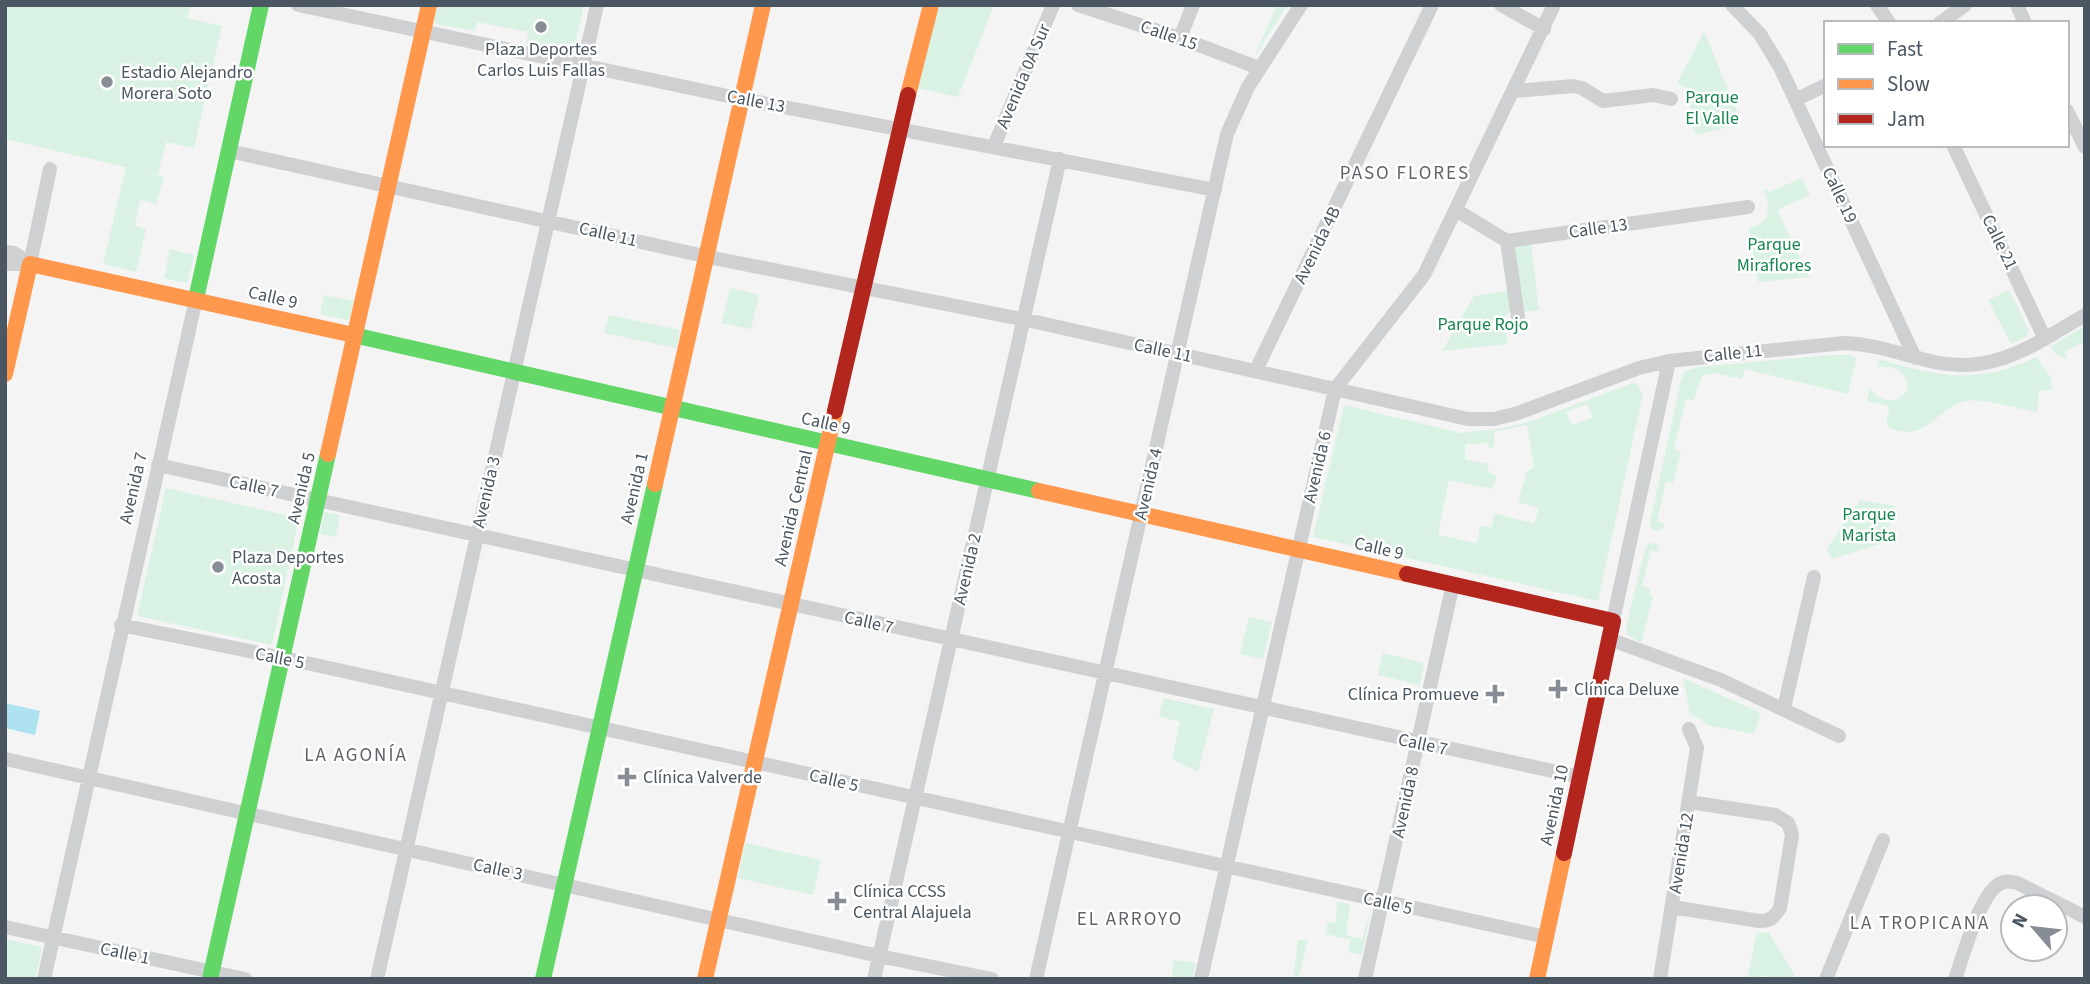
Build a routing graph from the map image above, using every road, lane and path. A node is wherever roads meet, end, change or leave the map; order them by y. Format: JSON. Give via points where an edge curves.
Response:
{"nodes":[{"id":1,"x":261,"y":5,"type":"edge"},
{"id":2,"x":298,"y":5,"type":"edge"},
{"id":3,"x":429,"y":5,"type":"edge"},
{"id":4,"x":597,"y":5,"type":"edge"},
{"id":5,"x":763,"y":5,"type":"edge"},
{"id":6,"x":931,"y":5,"type":"edge"},
{"id":7,"x":1053,"y":5,"type":"edge"},
{"id":8,"x":1078,"y":5,"type":"edge"},
{"id":9,"x":1193,"y":5,"type":"edge"},
{"id":10,"x":1300,"y":5,"type":"edge"},
{"id":11,"x":1432,"y":5,"type":"edge"},
{"id":12,"x":1501,"y":5,"type":"edge"},
{"id":13,"x":1555,"y":5,"type":"edge"},
{"id":14,"x":1732,"y":5,"type":"edge"},
{"id":15,"x":1877,"y":5,"type":"edge"},
{"id":16,"x":1965,"y":5,"type":"edge"},
{"id":17,"x":2017,"y":5,"type":"edge"},
{"id":18,"x":1888,"y":21,"type":"edge"},
{"id":19,"x":1943,"y":21,"type":"edge"},
{"id":20,"x":2024,"y":21,"type":"edge"},
{"id":21,"x":1544,"y":29,"type":"junction"},
{"id":22,"x":423,"y":32,"type":"junction"},
{"id":23,"x":1180,"y":38,"type":"junction"},
{"id":24,"x":583,"y":65,"type":"junction"},
{"id":25,"x":1259,"y":68,"type":"junction"},
{"id":26,"x":1824,"y":86,"type":"edge"},
{"id":27,"x":1514,"y":91,"type":"junction"},
{"id":28,"x":742,"y":99,"type":"junction"},
{"id":29,"x":1671,"y":99,"type":"dead end"},
{"id":30,"x":1795,"y":100,"type":"junction"},
{"id":31,"x":2069,"y":115,"type":"edge"},
{"id":32,"x":899,"y":130,"type":"junction"},
{"id":33,"x":994,"y":146,"type":"junction"},
{"id":34,"x":1954,"y":147,"type":"edge"},
{"id":35,"x":2085,"y":147,"type":"edge"},
{"id":36,"x":229,"y":151,"type":"junction"},
{"id":37,"x":1060,"y":159,"type":"junction"},
{"id":38,"x":50,"y":169,"type":"dead end"},
{"id":39,"x":388,"y":186,"type":"junction"},
{"id":40,"x":1214,"y":190,"type":"junction"},
{"id":41,"x":1748,"y":207,"type":"dead end"},
{"id":42,"x":1456,"y":210,"type":"junction"},
{"id":43,"x":548,"y":221,"type":"junction"},
{"id":44,"x":1507,"y":241,"type":"junction"},
{"id":45,"x":5,"y":251,"type":"edge"},
{"id":46,"x":706,"y":256,"type":"junction"},
{"id":47,"x":5,"y":264,"type":"edge"},
{"id":48,"x":30,"y":264,"type":"junction"},
{"id":49,"x":863,"y":288,"type":"junction"},
{"id":50,"x":196,"y":299,"type":"junction"},
{"id":51,"x":2085,"y":315,"type":"edge"},
{"id":52,"x":1023,"y":320,"type":"junction"},
{"id":53,"x":1519,"y":324,"type":"dead end"},
{"id":54,"x":355,"y":336,"type":"junction"},
{"id":55,"x":2045,"y":339,"type":"junction"},
{"id":56,"x":1178,"y":354,"type":"junction"},
{"id":57,"x":1916,"y":358,"type":"junction"},
{"id":58,"x":1669,"y":361,"type":"junction"},
{"id":59,"x":1256,"y":370,"type":"junction"},
{"id":60,"x":514,"y":372,"type":"junction"},
{"id":61,"x":5,"y":374,"type":"edge"},
{"id":62,"x":1335,"y":389,"type":"junction"},
{"id":63,"x":673,"y":408,"type":"junction"},
{"id":64,"x":828,"y":443,"type":"junction"},
{"id":65,"x":158,"y":465,"type":"junction"},
{"id":66,"x":987,"y":479,"type":"junction"},
{"id":67,"x":318,"y":500,"type":"junction"},
{"id":68,"x":1141,"y":514,"type":"junction"},
{"id":69,"x":476,"y":536,"type":"junction"},
{"id":70,"x":1299,"y":550,"type":"junction"},
{"id":71,"x":635,"y":571,"type":"junction"},
{"id":72,"x":1814,"y":577,"type":"dead end"},
{"id":73,"x":1453,"y":584,"type":"junction"},
{"id":74,"x":790,"y":605,"type":"junction"},
{"id":75,"x":1613,"y":621,"type":"junction"},
{"id":76,"x":121,"y":625,"type":"junction"},
{"id":77,"x":1609,"y":639,"type":"junction"},
{"id":78,"x":951,"y":641,"type":"junction"},
{"id":79,"x":282,"y":658,"type":"junction"},
{"id":80,"x":1105,"y":674,"type":"junction"},
{"id":81,"x":441,"y":693,"type":"junction"},
{"id":82,"x":1261,"y":708,"type":"junction"},
{"id":83,"x":1784,"y":709,"type":"junction"},
{"id":84,"x":600,"y":728,"type":"junction"},
{"id":85,"x":1689,"y":729,"type":"dead end"},
{"id":86,"x":1839,"y":736,"type":"dead end"},
{"id":87,"x":1418,"y":743,"type":"junction"},
{"id":88,"x":5,"y":759,"type":"edge"},
{"id":89,"x":755,"y":762,"type":"junction"},
{"id":90,"x":1580,"y":777,"type":"junction"},
{"id":91,"x":88,"y":778,"type":"junction"},
{"id":92,"x":915,"y":798,"type":"junction"},
{"id":93,"x":1689,"y":802,"type":"junction"},
{"id":94,"x":248,"y":814,"type":"junction"},
{"id":95,"x":1070,"y":832,"type":"junction"},
{"id":96,"x":1883,"y":840,"type":"dead end"},
{"id":97,"x":406,"y":849,"type":"junction"},
{"id":98,"x":1227,"y":867,"type":"junction"},
{"id":99,"x":564,"y":884,"type":"junction"},
{"id":100,"x":1383,"y":901,"type":"junction"},
{"id":101,"x":1672,"y":907,"type":"junction"},
{"id":102,"x":2085,"y":917,"type":"edge"},
{"id":103,"x":719,"y":919,"type":"junction"},
{"id":104,"x":5,"y":927,"type":"edge"},
{"id":105,"x":53,"y":937,"type":"junction"},
{"id":106,"x":1546,"y":937,"type":"junction"},
{"id":107,"x":879,"y":956,"type":"junction"},
{"id":108,"x":211,"y":975,"type":"edge"},
{"id":109,"x":44,"y":979,"type":"edge"},
{"id":110,"x":245,"y":979,"type":"edge"},
{"id":111,"x":377,"y":979,"type":"edge"},
{"id":112,"x":543,"y":979,"type":"edge"},
{"id":113,"x":705,"y":979,"type":"edge"},
{"id":114,"x":874,"y":979,"type":"edge"},
{"id":115,"x":992,"y":979,"type":"edge"},
{"id":116,"x":1037,"y":979,"type":"edge"},
{"id":117,"x":1201,"y":979,"type":"edge"},
{"id":118,"x":1365,"y":979,"type":"edge"},
{"id":119,"x":1537,"y":979,"type":"edge"},
{"id":120,"x":1660,"y":979,"type":"edge"},
{"id":121,"x":1826,"y":979,"type":"edge"},
{"id":122,"x":1955,"y":979,"type":"edge"}],
"edges":[{"from":1,"to":36,"type":"main road","name":"Avenida 7"},
{"from":2,"to":22,"type":"street","name":"Calle 13"},
{"from":3,"to":22,"type":"main road","name":"Avenida 5"},
{"from":4,"to":24,"type":"street","name":"Avenida 3"},
{"from":5,"to":28,"type":"main road","name":"Avenida 1"},
{"from":6,"to":32,"type":"main road","name":"Avenida Central"},
{"from":7,"to":33,"type":"street","name":"Avenida 0A Sur"},
{"from":8,"to":23,"type":"street","name":"Calle 15"},
{"from":9,"to":23,"type":"street"},
{"from":10,"to":25,"type":"street","name":"Avenida 4"},
{"from":11,"to":59,"type":"street","name":"Avenida 4B"},
{"from":12,"to":21,"type":"street"},
{"from":13,"to":21,"type":"street","name":"Avenida 6"},
{"from":14,"to":30,"type":"street","name":"Calle 19","via":[[1767,44]]},
{"from":15,"to":18,"type":"street"},
{"from":16,"to":19,"type":"street"},
{"from":17,"to":20,"type":"street"},
{"from":21,"to":27,"type":"street","name":"Avenida 6"},
{"from":22,"to":24,"type":"street","name":"Calle 13"},
{"from":22,"to":39,"type":"main road","name":"Avenida 5"},
{"from":23,"to":25,"type":"street","name":"Calle 15"},
{"from":24,"to":28,"type":"street","name":"Calle 13"},
{"from":24,"to":43,"type":"street","name":"Avenida 3"},
{"from":25,"to":40,"type":"street","name":"Avenida 4","via":[[1231,122]]},
{"from":26,"to":30,"type":"street"},
{"from":27,"to":29,"type":"street","via":[[1573,86],[1603,101],[1653,95]]},
{"from":27,"to":42,"type":"street","name":"Avenida 6"},
{"from":28,"to":32,"type":"street","name":"Calle 13"},
{"from":28,"to":46,"type":"main road","name":"Avenida 1"},
{"from":30,"to":57,"type":"street","name":"Calle 19"},
{"from":31,"to":35,"type":"street"},
{"from":32,"to":33,"type":"street","name":"Calle 13"},
{"from":32,"to":49,"type":"main road","name":"Avenida Central"},
{"from":33,"to":37,"type":"street","name":"Calle 13"},
{"from":34,"to":55,"type":"street","name":"Calle 21"},
{"from":36,"to":39,"type":"street","name":"Calle 11"},
{"from":36,"to":50,"type":"main road","name":"Avenida 7"},
{"from":37,"to":40,"type":"street","name":"Calle 13"},
{"from":37,"to":52,"type":"street","name":"Avenida 2"},
{"from":38,"to":48,"type":"street"},
{"from":39,"to":43,"type":"street","name":"Calle 11"},
{"from":39,"to":54,"type":"main road","name":"Avenida 5"},
{"from":40,"to":56,"type":"street","name":"Avenida 4"},
{"from":41,"to":44,"type":"street","name":"Calle 13"},
{"from":42,"to":44,"type":"street"},
{"from":42,"to":62,"type":"street","name":"Avenida 6","via":[[1419,282]]},
{"from":43,"to":46,"type":"street","name":"Calle 11"},
{"from":43,"to":60,"type":"street","name":"Avenida 3"},
{"from":44,"to":53,"type":"street"},
{"from":45,"to":48,"type":"street"},
{"from":46,"to":49,"type":"street","name":"Calle 11"},
{"from":46,"to":63,"type":"main road","name":"Avenida 1"},
{"from":47,"to":48,"type":"street"},
{"from":48,"to":50,"type":"main road","name":"Calle 9"},
{"from":48,"to":61,"type":"main road"},
{"from":49,"to":52,"type":"street","name":"Calle 11"},
{"from":49,"to":64,"type":"main road","name":"Avenida Central"},
{"from":50,"to":54,"type":"main road","name":"Calle 9"},
{"from":50,"to":65,"type":"street","name":"Avenida 7"},
{"from":51,"to":55,"type":"street","name":"Calle 11"},
{"from":52,"to":56,"type":"street","name":"Calle 11"},
{"from":52,"to":66,"type":"street","name":"Avenida 2"},
{"from":54,"to":60,"type":"main road","name":"Calle 9"},
{"from":54,"to":67,"type":"main road","name":"Avenida 5"},
{"from":55,"to":57,"type":"street","name":"Calle 11","via":[[2013,356],[1984,364]]},
{"from":56,"to":59,"type":"street","name":"Calle 11"},
{"from":56,"to":68,"type":"street","name":"Avenida 4"},
{"from":57,"to":58,"type":"street","name":"Calle 11","via":[[1844,342]]},
{"from":58,"to":62,"type":"street","name":"Calle 11","via":[[1518,413],[1483,420]]},
{"from":58,"to":75,"type":"street"},
{"from":59,"to":62,"type":"street","name":"Calle 11"},
{"from":60,"to":63,"type":"main road","name":"Calle 9"},
{"from":60,"to":69,"type":"street","name":"Avenida 3"},
{"from":62,"to":70,"type":"street","name":"Avenida 6"},
{"from":63,"to":64,"type":"main road","name":"Calle 9"},
{"from":63,"to":71,"type":"main road","name":"Avenida 1"},
{"from":64,"to":66,"type":"main road","name":"Calle 9"},
{"from":64,"to":74,"type":"main road","name":"Avenida Central"},
{"from":65,"to":67,"type":"street","name":"Calle 7"},
{"from":65,"to":76,"type":"street","name":"Avenida 7"},
{"from":66,"to":68,"type":"main road","name":"Calle 9"},
{"from":66,"to":78,"type":"street","name":"Avenida 2"},
{"from":67,"to":69,"type":"street","name":"Calle 7"},
{"from":67,"to":79,"type":"main road","name":"Avenida 5"},
{"from":68,"to":70,"type":"main road","name":"Calle 9"},
{"from":68,"to":80,"type":"street","name":"Avenida 4"},
{"from":69,"to":71,"type":"street","name":"Calle 7"},
{"from":69,"to":81,"type":"street","name":"Avenida 3"},
{"from":70,"to":73,"type":"main road","name":"Calle 9"},
{"from":70,"to":82,"type":"street","name":"Avenida 6"},
{"from":71,"to":74,"type":"street","name":"Calle 7"},
{"from":71,"to":84,"type":"main road","name":"Avenida 1"},
{"from":72,"to":83,"type":"street"},
{"from":73,"to":75,"type":"main road","name":"Calle 9"},
{"from":73,"to":87,"type":"street","name":"Avenida 8"},
{"from":74,"to":78,"type":"street","name":"Calle 7"},
{"from":74,"to":89,"type":"main road","name":"Avenida Central"},
{"from":75,"to":77,"type":"main road","name":"Avenida 10"},
{"from":76,"to":79,"type":"street","name":"Calle 5"},
{"from":76,"to":91,"type":"street","name":"Avenida 7"},
{"from":77,"to":83,"type":"street","via":[[1721,680]]},
{"from":77,"to":90,"type":"main road","name":"Avenida 10"},
{"from":78,"to":80,"type":"street","name":"Calle 7"},
{"from":78,"to":92,"type":"street","name":"Avenida 2"},
{"from":79,"to":81,"type":"street","name":"Calle 5"},
{"from":79,"to":94,"type":"main road","name":"Avenida 5"},
{"from":80,"to":82,"type":"street","name":"Calle 7"},
{"from":80,"to":95,"type":"street","name":"Avenida 4"},
{"from":81,"to":84,"type":"street","name":"Calle 5"},
{"from":81,"to":97,"type":"street","name":"Avenida 3"},
{"from":82,"to":87,"type":"street","name":"Calle 7"},
{"from":82,"to":98,"type":"street","name":"Avenida 6"},
{"from":83,"to":86,"type":"street"},
{"from":84,"to":89,"type":"street","name":"Calle 5"},
{"from":84,"to":99,"type":"main road","name":"Avenida 1"},
{"from":85,"to":93,"type":"street","name":"Avenida 12","via":[[1698,748]]},
{"from":87,"to":90,"type":"street","name":"Calle 7"},
{"from":87,"to":100,"type":"street","name":"Avenida 8"},
{"from":88,"to":91,"type":"street","name":"Calle 3"},
{"from":89,"to":92,"type":"street","name":"Calle 5"},
{"from":89,"to":103,"type":"main road","name":"Avenida Central"},
{"from":90,"to":106,"type":"main road","name":"Avenida 10"},
{"from":91,"to":94,"type":"street","name":"Calle 3"},
{"from":91,"to":105,"type":"street","name":"Avenida 7"},
{"from":92,"to":95,"type":"street","name":"Calle 5"},
{"from":92,"to":107,"type":"street","name":"Avenida 2"},
{"from":93,"to":101,"type":"street","name":"Avenida 12"},
{"from":93,"to":101,"type":"street","via":[[1774,815],[1788,823],[1792,835],[1775,917],[1759,921]]},
{"from":94,"to":97,"type":"street","name":"Calle 3"},
{"from":94,"to":108,"type":"main road","name":"Avenida 5"},
{"from":95,"to":98,"type":"street","name":"Calle 5"},
{"from":95,"to":116,"type":"street","name":"Avenida 4"},
{"from":96,"to":121,"type":"street"},
{"from":97,"to":99,"type":"street","name":"Calle 3"},
{"from":97,"to":111,"type":"street","name":"Avenida 3"},
{"from":98,"to":100,"type":"street","name":"Calle 5"},
{"from":98,"to":117,"type":"street","name":"Avenida 6"},
{"from":99,"to":103,"type":"street","name":"Calle 3"},
{"from":99,"to":112,"type":"main road","name":"Avenida 1"},
{"from":100,"to":106,"type":"street","name":"Calle 5"},
{"from":100,"to":118,"type":"street","name":"Avenida 8"},
{"from":101,"to":120,"type":"street","name":"Avenida 12"},
{"from":102,"to":122,"type":"street","via":[[2004,881],[1985,900]]},
{"from":103,"to":107,"type":"street","name":"Calle 3"},
{"from":103,"to":113,"type":"main road","name":"Avenida Central"},
{"from":104,"to":105,"type":"street","name":"Calle 1"},
{"from":105,"to":108,"type":"street","name":"Calle 1"},
{"from":105,"to":109,"type":"street","name":"Avenida 7"},
{"from":106,"to":119,"type":"main road","name":"Avenida 10"},
{"from":107,"to":114,"type":"street","name":"Avenida 2"},
{"from":107,"to":115,"type":"street","name":"Calle 3"},
{"from":108,"to":110,"type":"street","name":"Calle 1"}]}
